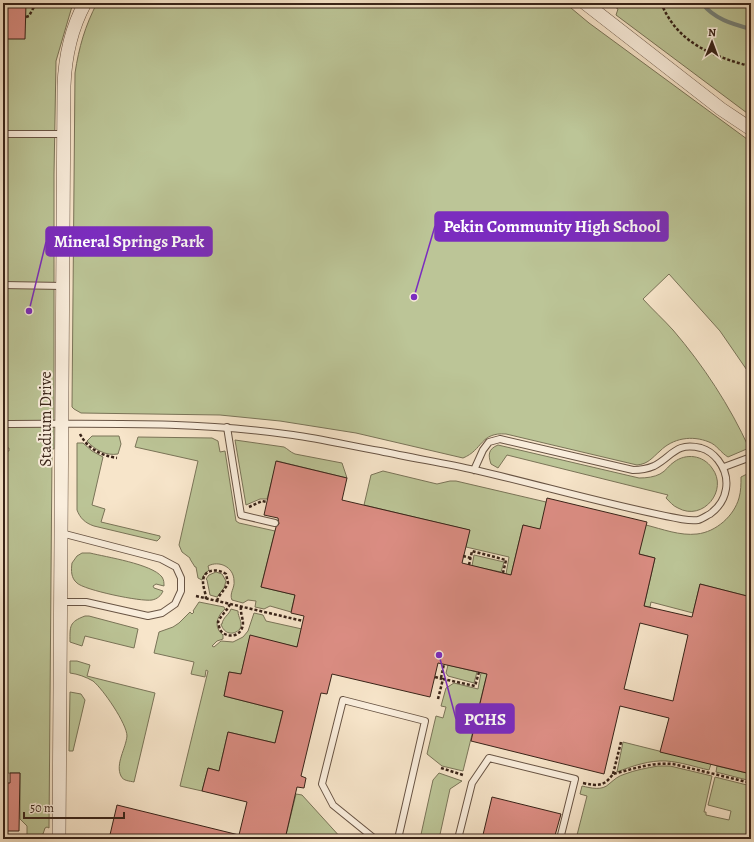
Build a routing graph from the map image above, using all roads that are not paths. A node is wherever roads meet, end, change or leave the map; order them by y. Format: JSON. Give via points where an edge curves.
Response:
{"nodes":[{"id":1,"x":85,"y":3,"type":"edge"},
{"id":2,"x":585,"y":3,"type":"edge"},
{"id":3,"x":751,"y":129,"type":"edge"},
{"id":4,"x":3,"y":134,"type":"edge"},
{"id":5,"x":64,"y":134,"type":"junction"},
{"id":6,"x":3,"y":285,"type":"edge"},
{"id":7,"x":63,"y":286,"type":"junction"},
{"id":8,"x":3,"y":424,"type":"edge"},
{"id":9,"x":62,"y":424,"type":"junction"},
{"id":10,"x":227,"y":427,"type":"junction"},
{"id":11,"x":751,"y":457,"type":"edge"},
{"id":12,"x":724,"y":468,"type":"junction"},
{"id":13,"x":474,"y":470,"type":"junction"},
{"id":14,"x":275,"y":523,"type":"dead end"},
{"id":15,"x":61,"y":533,"type":"junction"},
{"id":16,"x":61,"y":602,"type":"junction"},
{"id":17,"x":59,"y":839,"type":"edge"},
{"id":18,"x":375,"y":839,"type":"edge"},
{"id":19,"x":398,"y":839,"type":"edge"},
{"id":20,"x":458,"y":839,"type":"edge"},
{"id":21,"x":560,"y":839,"type":"edge"}],
"edges":[{"from":1,"to":5,"type":"street","name":"Stadium Drive","via":[[74,27],[66,59]]},
{"from":2,"to":3,"type":"street","via":[[721,109]]},
{"from":4,"to":5,"type":"lane"},
{"from":5,"to":7,"type":"street","name":"Stadium Drive"},
{"from":6,"to":7,"type":"lane"},
{"from":7,"to":9,"type":"street","name":"Stadium Drive"},
{"from":8,"to":9,"type":"lane"},
{"from":9,"to":10,"type":"lane"},
{"from":9,"to":15,"type":"street","name":"Stadium Drive"},
{"from":10,"to":13,"type":"lane","via":[[294,435]]},
{"from":10,"to":14,"type":"lane","via":[[241,515]]},
{"from":11,"to":12,"type":"lane"},
{"from":12,"to":13,"type":"lane","via":[[715,456],[696,447],[684,446],[673,451],[653,467],[633,470],[500,439],[489,442]]},
{"from":12,"to":13,"type":"lane","via":[[727,480],[721,504],[701,520],[639,511]]},
{"from":15,"to":16,"type":"street","name":"Stadium Drive"},
{"from":15,"to":16,"type":"lane","via":[[161,560],[176,567],[181,578],[181,592],[175,604],[162,613],[148,616],[86,602]]},
{"from":16,"to":17,"type":"street","name":"Stadium Drive"},
{"from":18,"to":19,"type":"lane","via":[[333,805],[322,784],[343,700],[425,721]]},
{"from":20,"to":21,"type":"lane","via":[[472,783],[489,758],[576,779]]}]}
